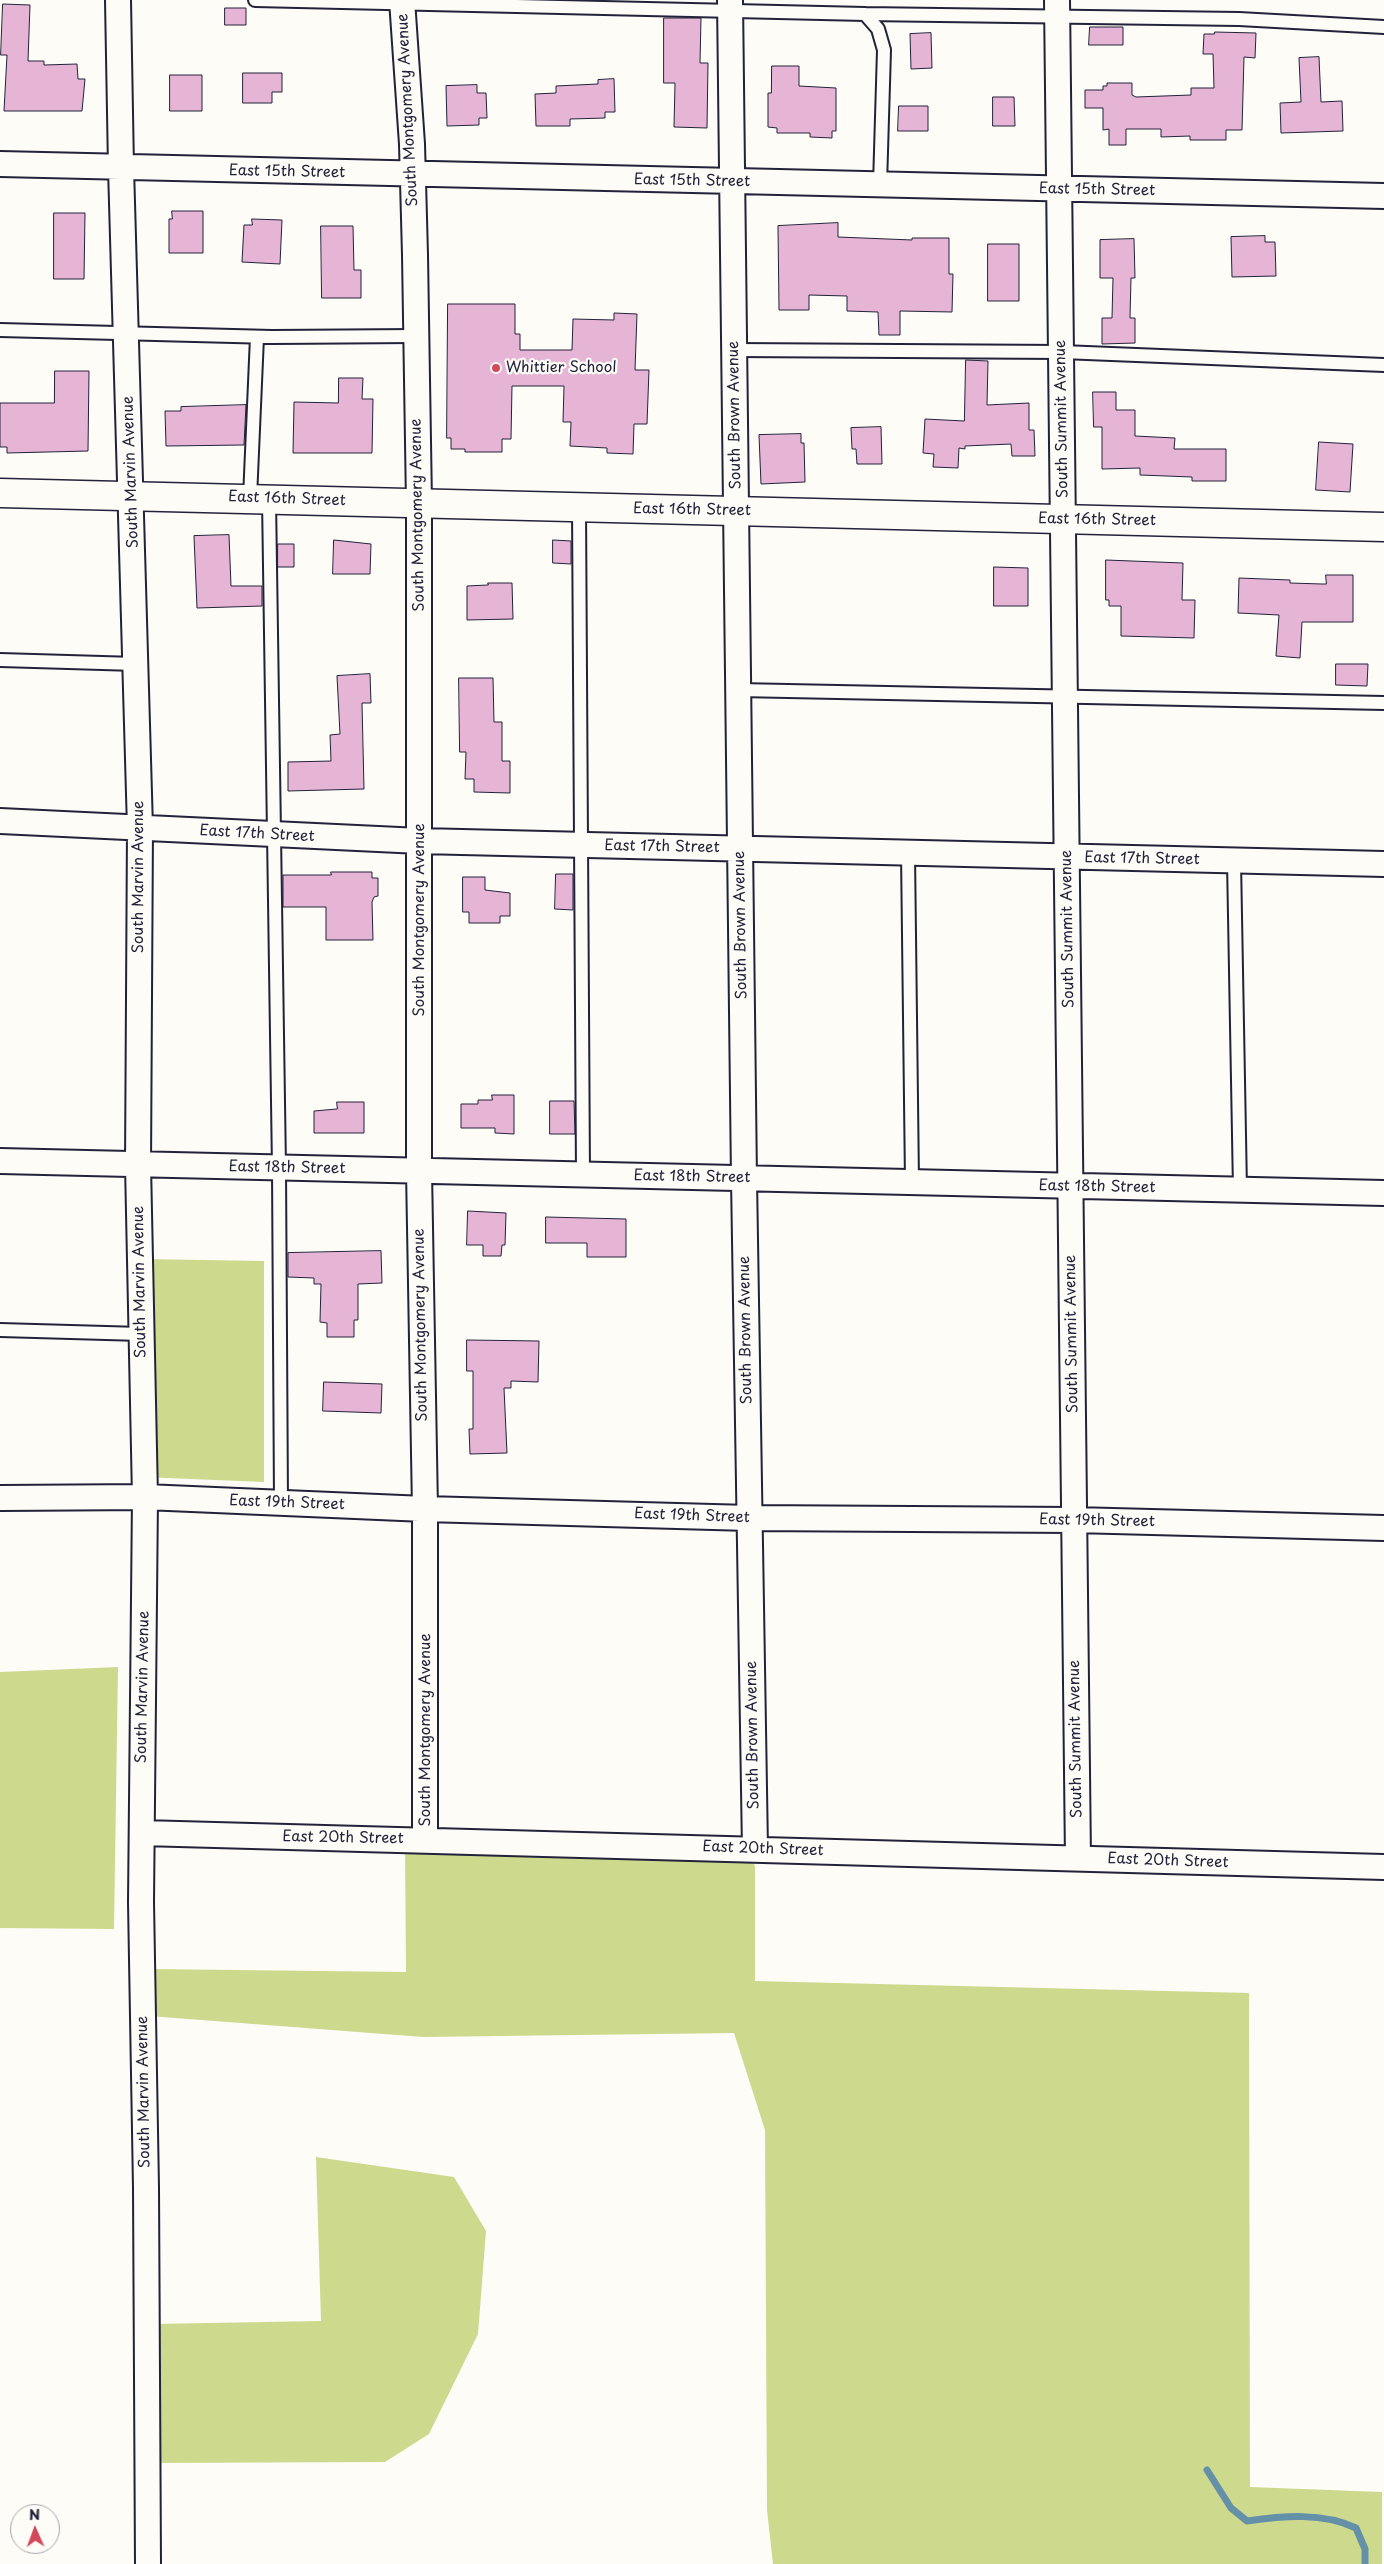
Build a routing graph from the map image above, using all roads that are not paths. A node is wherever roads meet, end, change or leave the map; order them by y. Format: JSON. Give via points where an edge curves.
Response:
{"nodes":[{"id":1,"x":118,"y":0,"type":"edge"},
{"id":2,"x":255,"y":0,"type":"edge"},
{"id":3,"x":402,"y":2,"type":"edge"},
{"id":4,"x":730,"y":5,"type":"edge"},
{"id":5,"x":1057,"y":9,"type":"edge"},
{"id":6,"x":865,"y":14,"type":"junction"},
{"id":7,"x":1384,"y":27,"type":"edge"},
{"id":8,"x":0,"y":164,"type":"edge"},
{"id":9,"x":121,"y":168,"type":"junction"},
{"id":10,"x":412,"y":175,"type":"junction"},
{"id":11,"x":733,"y":182,"type":"junction"},
{"id":12,"x":880,"y":185,"type":"junction"},
{"id":13,"x":1060,"y":189,"type":"junction"},
{"id":14,"x":1384,"y":196,"type":"edge"},
{"id":15,"x":0,"y":330,"type":"edge"},
{"id":16,"x":127,"y":334,"type":"junction"},
{"id":17,"x":416,"y":336,"type":"junction"},
{"id":18,"x":257,"y":337,"type":"junction"},
{"id":19,"x":735,"y":350,"type":"junction"},
{"id":20,"x":1062,"y":352,"type":"junction"},
{"id":21,"x":1384,"y":365,"type":"edge"},
{"id":22,"x":0,"y":493,"type":"edge"},
{"id":23,"x":132,"y":496,"type":"junction"},
{"id":24,"x":259,"y":498,"type":"junction"},
{"id":25,"x":419,"y":503,"type":"junction"},
{"id":26,"x":579,"y":507,"type":"junction"},
{"id":27,"x":736,"y":511,"type":"junction"},
{"id":28,"x":1063,"y":519,"type":"junction"},
{"id":29,"x":1384,"y":527,"type":"edge"},
{"id":30,"x":0,"y":660,"type":"edge"},
{"id":31,"x":136,"y":664,"type":"junction"},
{"id":32,"x":738,"y":690,"type":"junction"},
{"id":33,"x":1065,"y":698,"type":"junction"},
{"id":34,"x":1384,"y":703,"type":"edge"},
{"id":35,"x":0,"y":821,"type":"edge"},
{"id":36,"x":140,"y":828,"type":"junction"},
{"id":37,"x":273,"y":835,"type":"junction"},
{"id":38,"x":420,"y":841,"type":"junction"},
{"id":39,"x":581,"y":845,"type":"junction"},
{"id":40,"x":740,"y":849,"type":"junction"},
{"id":41,"x":908,"y":853,"type":"junction"},
{"id":42,"x":1067,"y":858,"type":"junction"},
{"id":43,"x":1234,"y":861,"type":"junction"},
{"id":44,"x":1384,"y":864,"type":"edge"},
{"id":45,"x":0,"y":1162,"type":"edge"},
{"id":46,"x":138,"y":1165,"type":"junction"},
{"id":47,"x":279,"y":1168,"type":"junction"},
{"id":48,"x":419,"y":1171,"type":"junction"},
{"id":49,"x":583,"y":1175,"type":"junction"},
{"id":50,"x":744,"y":1179,"type":"junction"},
{"id":51,"x":912,"y":1182,"type":"junction"},
{"id":52,"x":1070,"y":1186,"type":"junction"},
{"id":53,"x":1240,"y":1190,"type":"junction"},
{"id":54,"x":1384,"y":1193,"type":"edge"},
{"id":55,"x":0,"y":1330,"type":"edge"},
{"id":56,"x":141,"y":1334,"type":"junction"},
{"id":57,"x":145,"y":1497,"type":"junction"},
{"id":58,"x":0,"y":1498,"type":"edge"},
{"id":59,"x":281,"y":1503,"type":"junction"},
{"id":60,"x":425,"y":1509,"type":"junction"},
{"id":61,"x":749,"y":1518,"type":"junction"},
{"id":62,"x":1074,"y":1520,"type":"junction"},
{"id":63,"x":1384,"y":1528,"type":"edge"},
{"id":64,"x":142,"y":1833,"type":"junction"},
{"id":65,"x":425,"y":1840,"type":"junction"},
{"id":66,"x":754,"y":1849,"type":"junction"},
{"id":67,"x":1078,"y":1858,"type":"junction"},
{"id":68,"x":1384,"y":1867,"type":"edge"},
{"id":69,"x":148,"y":2564,"type":"edge"}],
"edges":[{"from":1,"to":9,"type":"street","name":"South Marvin Avenue"},
{"from":2,"to":3,"type":"lane"},
{"from":3,"to":4,"type":"lane"},
{"from":3,"to":10,"type":"street","name":"South Montgomery Avenue"},
{"from":4,"to":6,"type":"lane"},
{"from":4,"to":11,"type":"street","name":"South Brown Avenue"},
{"from":5,"to":6,"type":"lane"},
{"from":5,"to":7,"type":"lane"},
{"from":5,"to":13,"type":"street","name":"South Summit Avenue"},
{"from":6,"to":12,"type":"lane","via":[[878,29],[884,50]]},
{"from":8,"to":9,"type":"street","name":"East 15th Street"},
{"from":9,"to":10,"type":"street","name":"East 15th Street"},
{"from":9,"to":16,"type":"street","name":"South Marvin Avenue"},
{"from":10,"to":11,"type":"street","name":"East 15th Street"},
{"from":10,"to":17,"type":"street","name":"South Montgomery Avenue"},
{"from":11,"to":12,"type":"street","name":"East 15th Street"},
{"from":11,"to":19,"type":"street","name":"South Brown Avenue"},
{"from":12,"to":13,"type":"street","name":"East 15th Street"},
{"from":13,"to":14,"type":"street","name":"East 15th Street"},
{"from":13,"to":20,"type":"street","name":"South Summit Avenue"},
{"from":15,"to":16,"type":"lane"},
{"from":16,"to":18,"type":"lane"},
{"from":16,"to":23,"type":"street","name":"South Marvin Avenue"},
{"from":17,"to":18,"type":"lane"},
{"from":17,"to":25,"type":"street","name":"South Montgomery Avenue"},
{"from":18,"to":24,"type":"lane"},
{"from":19,"to":20,"type":"lane"},
{"from":19,"to":27,"type":"street","name":"South Brown Avenue"},
{"from":20,"to":21,"type":"lane"},
{"from":20,"to":28,"type":"street","name":"South Summit Avenue"},
{"from":22,"to":23,"type":"street","name":"East 16th Street"},
{"from":23,"to":24,"type":"street","name":"East 16th Street"},
{"from":23,"to":31,"type":"street","name":"South Marvin Avenue"},
{"from":24,"to":25,"type":"street","name":"East 16th Street"},
{"from":24,"to":37,"type":"lane"},
{"from":25,"to":26,"type":"street","name":"East 16th Street"},
{"from":25,"to":38,"type":"street","name":"South Montgomery Avenue"},
{"from":26,"to":27,"type":"street","name":"East 16th Street"},
{"from":26,"to":39,"type":"lane"},
{"from":27,"to":28,"type":"street","name":"East 16th Street"},
{"from":27,"to":32,"type":"street","name":"South Brown Avenue"},
{"from":28,"to":29,"type":"street","name":"East 16th Street"},
{"from":28,"to":33,"type":"street","name":"South Summit Avenue"},
{"from":30,"to":31,"type":"lane"},
{"from":31,"to":36,"type":"street","name":"South Marvin Avenue"},
{"from":32,"to":33,"type":"lane"},
{"from":32,"to":40,"type":"street","name":"South Brown Avenue"},
{"from":33,"to":34,"type":"lane"},
{"from":33,"to":42,"type":"street","name":"South Summit Avenue"},
{"from":35,"to":36,"type":"street","name":"East 17th Street"},
{"from":36,"to":37,"type":"street","name":"East 17th Street"},
{"from":36,"to":46,"type":"street","name":"South Marvin Avenue"},
{"from":37,"to":38,"type":"street","name":"East 17th Street"},
{"from":37,"to":47,"type":"lane"},
{"from":38,"to":39,"type":"street","name":"East 17th Street"},
{"from":38,"to":48,"type":"street","name":"South Montgomery Avenue"},
{"from":39,"to":40,"type":"street","name":"East 17th Street"},
{"from":39,"to":49,"type":"lane"},
{"from":40,"to":41,"type":"street","name":"East 17th Street"},
{"from":40,"to":50,"type":"street","name":"South Brown Avenue"},
{"from":41,"to":42,"type":"street","name":"East 17th Street"},
{"from":41,"to":51,"type":"lane"},
{"from":42,"to":43,"type":"street","name":"East 17th Street"},
{"from":42,"to":52,"type":"street","name":"South Summit Avenue"},
{"from":43,"to":44,"type":"street","name":"East 17th Street"},
{"from":43,"to":53,"type":"lane"},
{"from":45,"to":46,"type":"street","name":"East 18th Street"},
{"from":46,"to":47,"type":"street","name":"East 18th Street"},
{"from":46,"to":56,"type":"street","name":"South Marvin Avenue"},
{"from":47,"to":48,"type":"street","name":"East 18th Street"},
{"from":47,"to":59,"type":"lane"},
{"from":48,"to":49,"type":"street","name":"East 18th Street"},
{"from":48,"to":60,"type":"street","name":"South Montgomery Avenue"},
{"from":49,"to":50,"type":"street","name":"East 18th Street"},
{"from":50,"to":51,"type":"street","name":"East 18th Street"},
{"from":50,"to":61,"type":"street","name":"South Brown Avenue"},
{"from":51,"to":52,"type":"street","name":"East 18th Street"},
{"from":52,"to":53,"type":"street","name":"East 18th Street"},
{"from":52,"to":62,"type":"street","name":"South Summit Avenue"},
{"from":53,"to":54,"type":"street","name":"East 18th Street"},
{"from":55,"to":56,"type":"lane"},
{"from":56,"to":57,"type":"street","name":"South Marvin Avenue"},
{"from":57,"to":58,"type":"street","name":"East 19th Street"},
{"from":57,"to":59,"type":"street","name":"East 19th Street"},
{"from":57,"to":64,"type":"street","name":"South Marvin Avenue"},
{"from":59,"to":60,"type":"street","name":"East 19th Street"},
{"from":60,"to":61,"type":"street","name":"East 19th Street"},
{"from":60,"to":65,"type":"street","name":"South Montgomery Avenue"},
{"from":61,"to":62,"type":"street","name":"East 19th Street"},
{"from":61,"to":66,"type":"street","name":"South Brown Avenue"},
{"from":62,"to":63,"type":"street","name":"East 19th Street"},
{"from":62,"to":67,"type":"street","name":"South Summit Avenue"},
{"from":64,"to":65,"type":"street","name":"East 20th Street"},
{"from":64,"to":69,"type":"street","name":"South Marvin Avenue"},
{"from":65,"to":66,"type":"street","name":"East 20th Street"},
{"from":66,"to":67,"type":"street","name":"East 20th Street"},
{"from":67,"to":68,"type":"street","name":"East 20th Street"}]}
